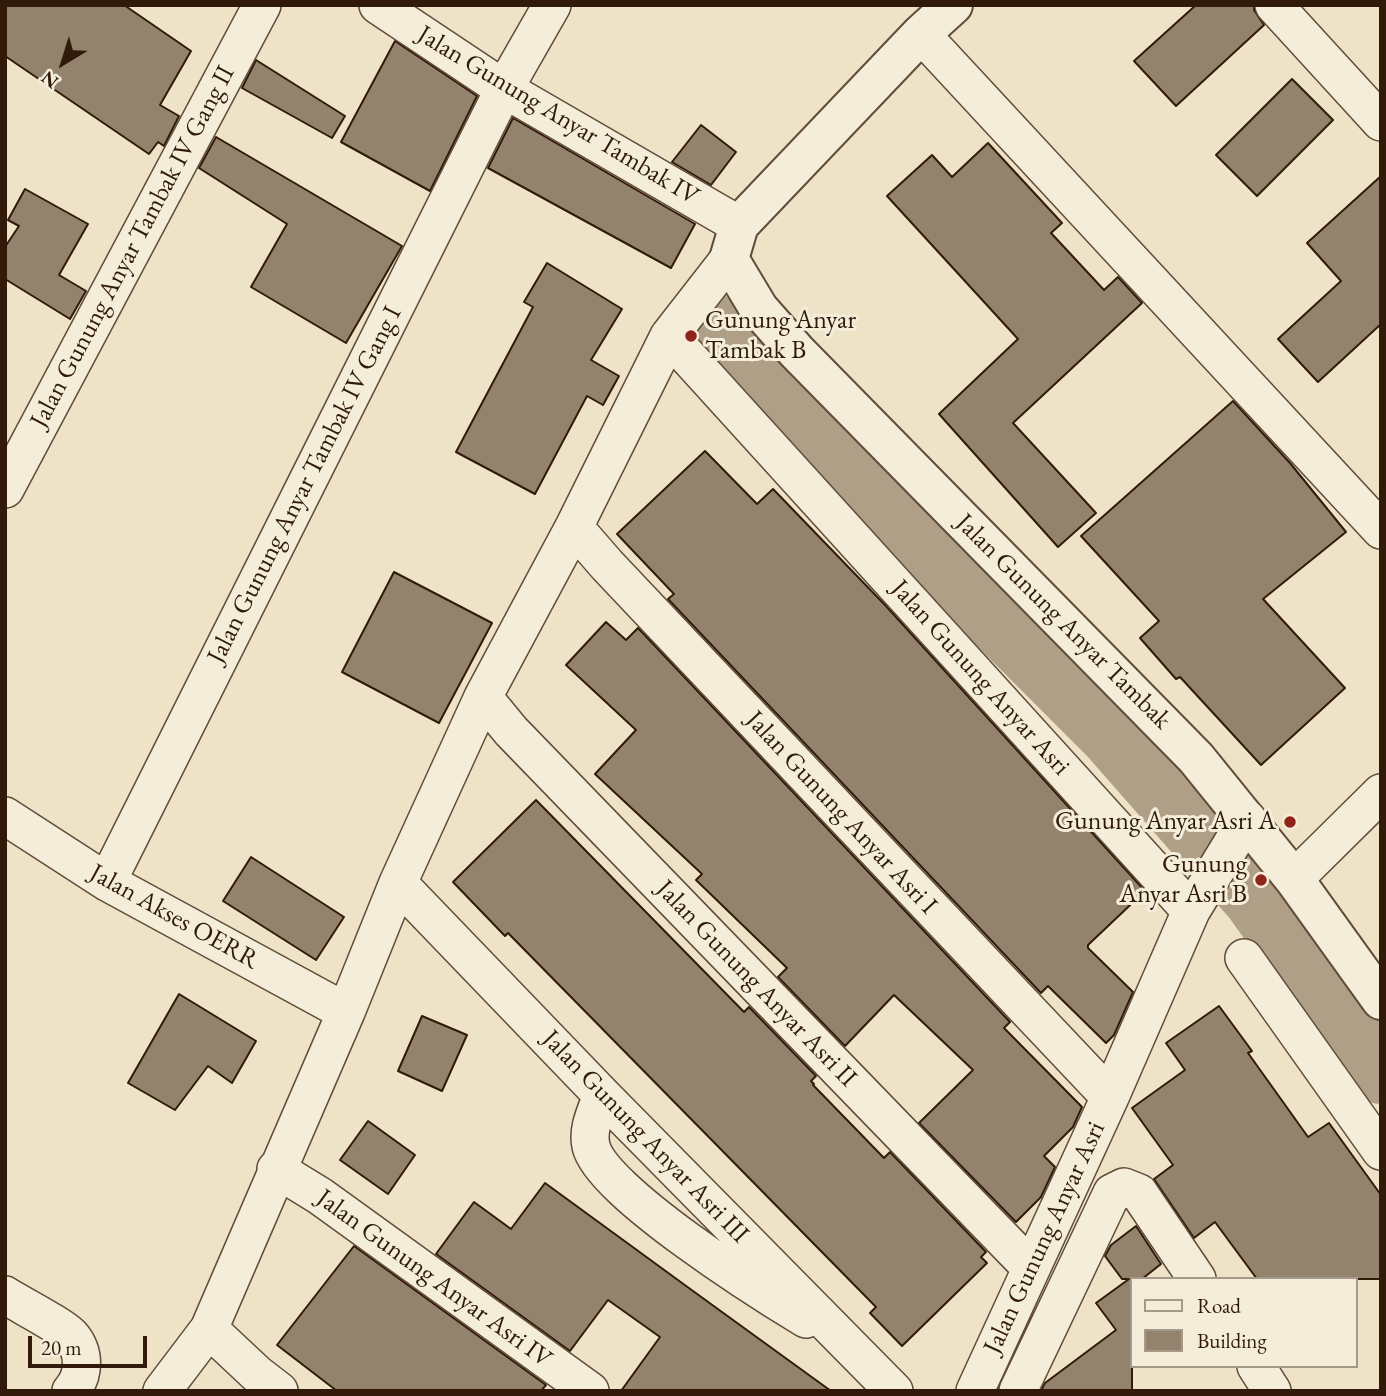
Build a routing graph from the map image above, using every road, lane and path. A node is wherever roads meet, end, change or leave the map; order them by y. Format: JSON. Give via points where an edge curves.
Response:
{"nodes":[{"id":1,"x":262,"y":5,"type":"edge"},
{"id":2,"x":377,"y":5,"type":"edge"},
{"id":3,"x":552,"y":5,"type":"edge"},
{"id":4,"x":953,"y":5,"type":"edge"},
{"id":5,"x":1274,"y":5,"type":"edge"},
{"id":6,"x":922,"y":34,"type":"junction"},
{"id":7,"x":504,"y":89,"type":"junction"},
{"id":8,"x":1381,"y":122,"type":"edge"},
{"id":9,"x":734,"y":242,"type":"junction"},
{"id":10,"x":669,"y":337,"type":"junction"},
{"id":11,"x":5,"y":489,"type":"edge"},
{"id":12,"x":574,"y":527,"type":"junction"},
{"id":13,"x":1381,"y":530,"type":"edge"},
{"id":14,"x":483,"y":697,"type":"junction"},
{"id":15,"x":1381,"y":793,"type":"edge"},
{"id":16,"x":5,"y":816,"type":"edge"},
{"id":17,"x":1237,"y":835,"type":"junction"},
{"id":18,"x":1293,"y":879,"type":"junction"},
{"id":19,"x":107,"y":882,"type":"junction"},
{"id":20,"x":398,"y":883,"type":"junction"},
{"id":21,"x":1195,"y":904,"type":"junction"},
{"id":22,"x":1244,"y":958,"type":"dead end"},
{"id":23,"x":1381,"y":1000,"type":"edge"},
{"id":24,"x":346,"y":1012,"type":"junction"},
{"id":25,"x":602,"y":1095,"type":"junction"},
{"id":26,"x":1110,"y":1097,"type":"junction"},
{"id":27,"x":1381,"y":1151,"type":"edge"},
{"id":28,"x":276,"y":1169,"type":"junction"},
{"id":29,"x":1031,"y":1268,"type":"junction"},
{"id":30,"x":1196,"y":1277,"type":"edge"},
{"id":31,"x":5,"y":1295,"type":"edge"},
{"id":32,"x":209,"y":1329,"type":"junction"},
{"id":33,"x":854,"y":1349,"type":"junction"},
{"id":34,"x":1256,"y":1368,"type":"edge"},
{"id":35,"x":71,"y":1391,"type":"edge"},
{"id":36,"x":162,"y":1391,"type":"edge"},
{"id":37,"x":279,"y":1391,"type":"edge"},
{"id":38,"x":590,"y":1391,"type":"edge"},
{"id":39,"x":894,"y":1391,"type":"edge"},
{"id":40,"x":975,"y":1391,"type":"edge"},
{"id":41,"x":1018,"y":1391,"type":"edge"},
{"id":42,"x":1272,"y":1391,"type":"edge"}],
"edges":[{"from":1,"to":11,"type":"street","name":"Jalan Gunung Anyar Tambak IV Gang II"},
{"from":2,"to":7,"type":"street","name":"Jalan Gunung Anyar Tambak IV"},
{"from":3,"to":7,"type":"street","name":"Jalan Gunung Anyar Tambak IV Gang I"},
{"from":4,"to":6,"type":"street"},
{"from":5,"to":8,"type":"street"},
{"from":6,"to":9,"type":"street"},
{"from":6,"to":13,"type":"street"},
{"from":7,"to":9,"type":"street","name":"Jalan Gunung Anyar Tambak IV"},
{"from":7,"to":19,"type":"street","name":"Jalan Gunung Anyar Tambak IV Gang I"},
{"from":9,"to":10,"type":"street"},
{"from":9,"to":17,"type":"street","name":"Jalan Gunung Anyar Tambak","via":[[759,309],[1196,758]]},
{"from":10,"to":12,"type":"street"},
{"from":10,"to":21,"type":"street","name":"Jalan Gunung Anyar Asri"},
{"from":12,"to":14,"type":"street"},
{"from":12,"to":26,"type":"street","name":"Jalan Gunung Anyar Asri I"},
{"from":14,"to":20,"type":"street"},
{"from":14,"to":29,"type":"street","name":"Jalan Gunung Anyar Asri II"},
{"from":15,"to":18,"type":"street"},
{"from":16,"to":19,"type":"street","name":"Jalan Akses OERR"},
{"from":17,"to":18,"type":"street","name":"Jalan Gunung Anyar Tambak"},
{"from":17,"to":21,"type":"street","name":"Jalan Gunung Anyar Asri"},
{"from":18,"to":23,"type":"street","name":"Jalan Gunung Anyar Tambak"},
{"from":19,"to":24,"type":"street","name":"Jalan Akses OERR"},
{"from":20,"to":24,"type":"street"},
{"from":20,"to":25,"type":"street","name":"Jalan Gunung Anyar Asri III"},
{"from":21,"to":26,"type":"street","name":"Jalan Gunung Anyar Asri"},
{"from":22,"to":27,"type":"street"},
{"from":24,"to":28,"type":"street"},
{"from":25,"to":33,"type":"street","name":"Jalan Gunung Anyar Asri III"},
{"from":25,"to":33,"type":"street","via":[[589,1132],[591,1148],[599,1163],[634,1199],[740,1279]]},
{"from":26,"to":29,"type":"street","name":"Jalan Gunung Anyar Asri"},
{"from":28,"to":32,"type":"street"},
{"from":28,"to":38,"type":"street","name":"Jalan Gunung Anyar Asri IV"},
{"from":29,"to":40,"type":"street","name":"Jalan Gunung Anyar Asri"},
{"from":30,"to":41,"type":"street","via":[[1139,1193],[1124,1187],[1112,1193]]},
{"from":31,"to":35,"type":"street","via":[[71,1336],[83,1360],[79,1382]]},
{"from":32,"to":36,"type":"street"},
{"from":32,"to":37,"type":"street"},
{"from":33,"to":39,"type":"street","name":"Jalan Gunung Anyar Asri III"},
{"from":34,"to":42,"type":"street"}]}
